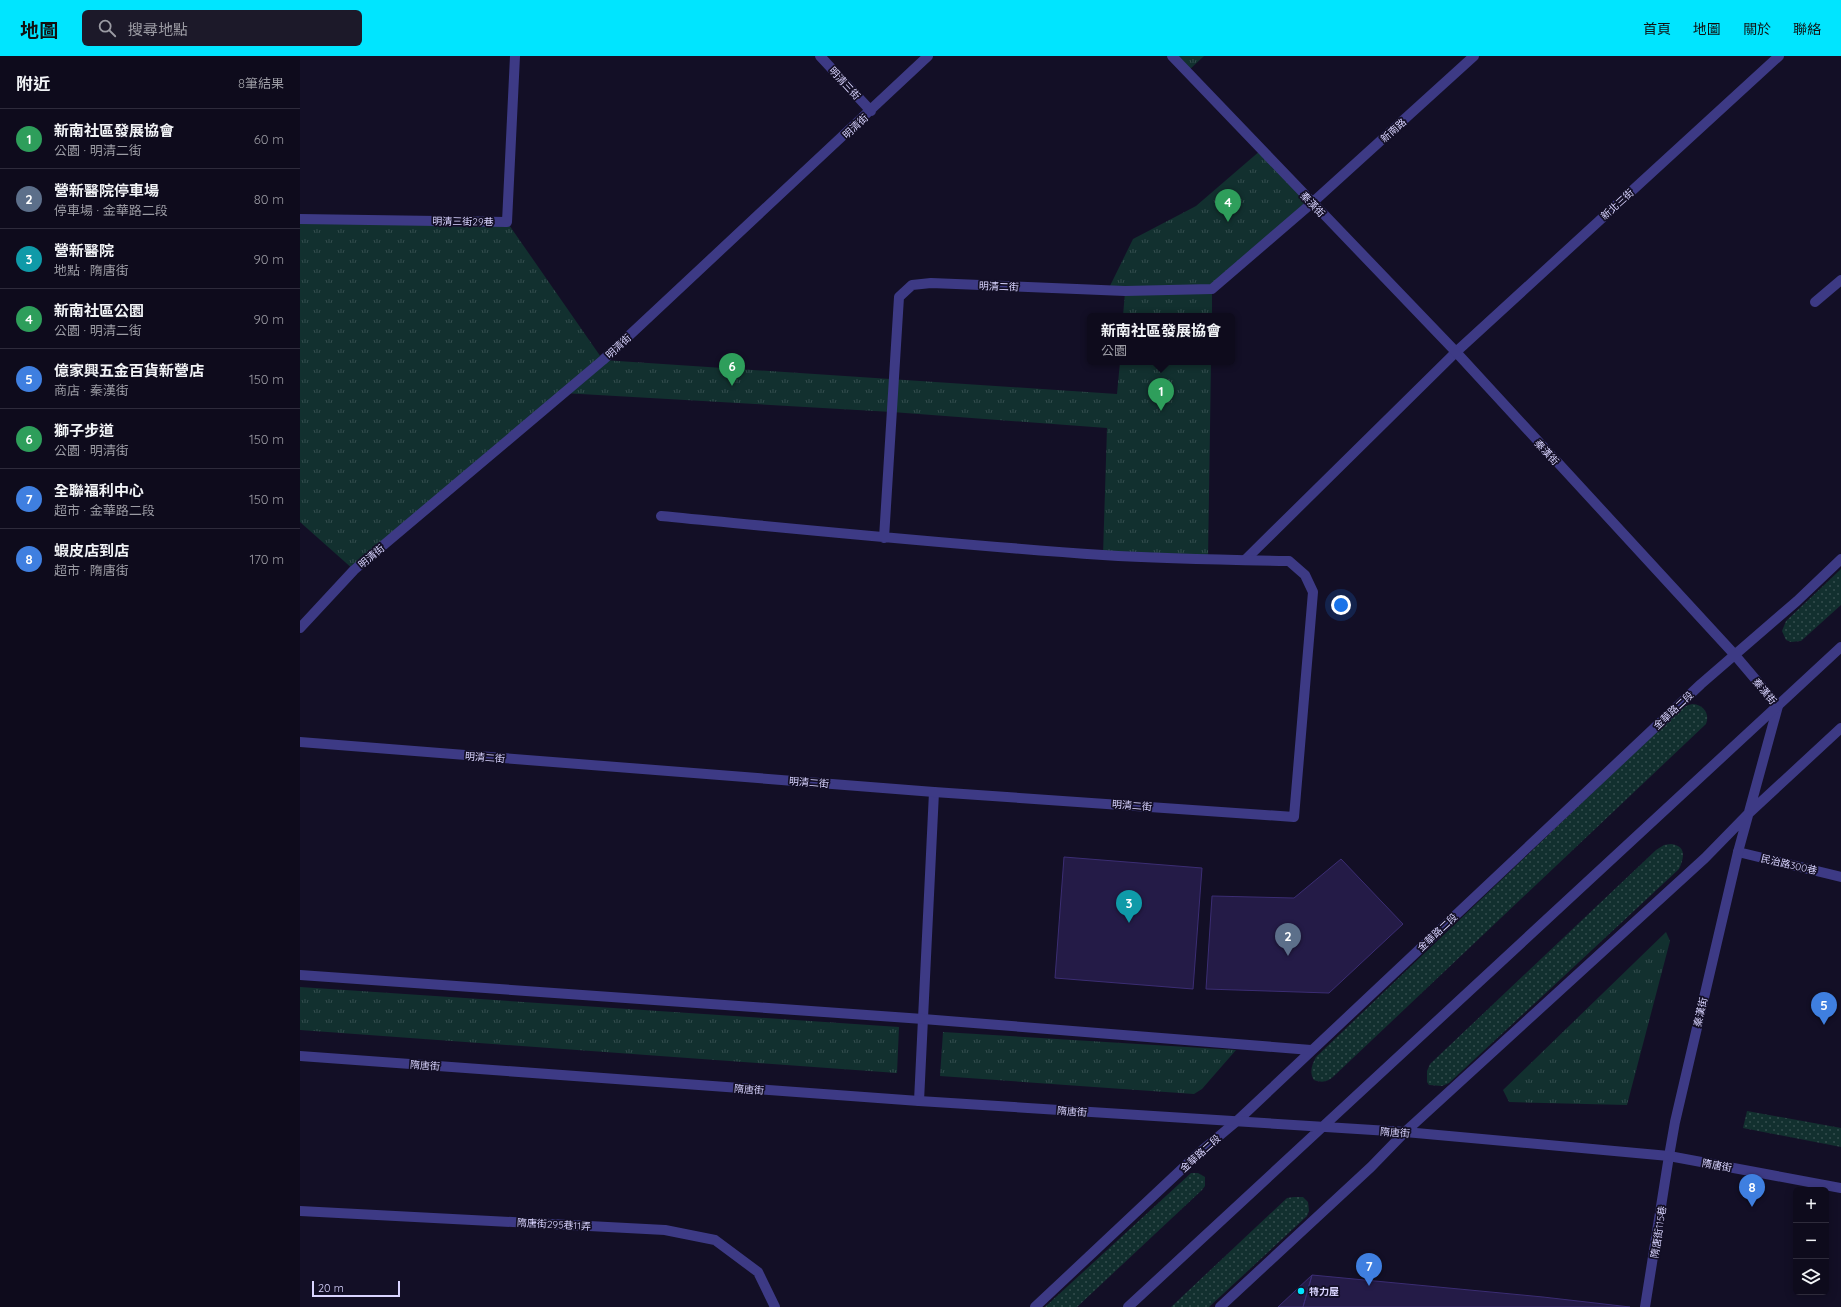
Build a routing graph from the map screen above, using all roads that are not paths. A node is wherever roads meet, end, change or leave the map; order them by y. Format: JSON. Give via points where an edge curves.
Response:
{"nodes":[{"id":1,"x":515,"y":56,"type":"edge"},
{"id":2,"x":820,"y":56,"type":"edge"},
{"id":3,"x":928,"y":56,"type":"edge"},
{"id":4,"x":1172,"y":56,"type":"edge"},
{"id":5,"x":1474,"y":56,"type":"edge"},
{"id":6,"x":1779,"y":56,"type":"edge"},
{"id":7,"x":871,"y":111,"type":"junction"},
{"id":8,"x":1312,"y":203,"type":"junction"},
{"id":9,"x":300,"y":219,"type":"edge"},
{"id":10,"x":1841,"y":280,"type":"edge"},
{"id":11,"x":1815,"y":302,"type":"dead end"},
{"id":12,"x":1456,"y":352,"type":"junction"},
{"id":13,"x":660,"y":516,"type":"dead end"},
{"id":14,"x":884,"y":538,"type":"junction"},
{"id":15,"x":1841,"y":559,"type":"edge"},
{"id":16,"x":1245,"y":560,"type":"junction"},
{"id":17,"x":300,"y":628,"type":"edge"},
{"id":18,"x":1841,"y":647,"type":"edge"},
{"id":19,"x":1734,"y":654,"type":"junction"},
{"id":20,"x":1778,"y":706,"type":"junction"},
{"id":21,"x":1841,"y":728,"type":"edge"},
{"id":22,"x":300,"y":742,"type":"edge"},
{"id":23,"x":934,"y":792,"type":"junction"},
{"id":24,"x":1748,"y":814,"type":"junction"},
{"id":25,"x":1738,"y":852,"type":"junction"},
{"id":26,"x":1841,"y":877,"type":"edge"},
{"id":27,"x":300,"y":975,"type":"edge"},
{"id":28,"x":923,"y":1019,"type":"junction"},
{"id":29,"x":1311,"y":1050,"type":"junction"},
{"id":30,"x":300,"y":1056,"type":"edge"},
{"id":31,"x":919,"y":1101,"type":"junction"},
{"id":32,"x":1237,"y":1120,"type":"junction"},
{"id":33,"x":1322,"y":1127,"type":"junction"},
{"id":34,"x":1405,"y":1132,"type":"junction"},
{"id":35,"x":1669,"y":1156,"type":"junction"},
{"id":36,"x":1841,"y":1188,"type":"edge"},
{"id":37,"x":300,"y":1211,"type":"edge"},
{"id":38,"x":775,"y":1307,"type":"edge"},
{"id":39,"x":1035,"y":1307,"type":"edge"},
{"id":40,"x":1128,"y":1307,"type":"edge"},
{"id":41,"x":1220,"y":1307,"type":"edge"},
{"id":42,"x":1645,"y":1307,"type":"edge"}],
"edges":[{"from":1,"to":9,"type":"street","name":"明清三街29巷","via":[[507,222]]},
{"from":2,"to":7,"type":"street","name":"明清三街"},
{"from":3,"to":7,"type":"street","name":"明清街"},
{"from":4,"to":8,"type":"street","name":"秦漢街"},
{"from":5,"to":8,"type":"street","name":"新南路"},
{"from":6,"to":12,"type":"street","name":"新北三街"},
{"from":7,"to":17,"type":"street","name":"明清街","via":[[603,360],[354,570]]},
{"from":8,"to":12,"type":"street","name":"秦漢街"},
{"from":8,"to":14,"type":"street","name":"明清二街","via":[[1212,290],[1125,291],[931,283],[912,285],[899,297]]},
{"from":10,"to":11,"type":"street"},
{"from":12,"to":16,"type":"street"},
{"from":12,"to":19,"type":"street","name":"秦漢街"},
{"from":13,"to":14,"type":"street","name":"明清二街"},
{"from":14,"to":16,"type":"street","name":"明清二街","via":[[1103,555]]},
{"from":15,"to":19,"type":"street","name":"金華路二段","via":[[1797,601]]},
{"from":16,"to":23,"type":"street","name":"明清二街","via":[[1290,561],[1305,575],[1313,592],[1294,817]]},
{"from":18,"to":20,"type":"street"},
{"from":19,"to":20,"type":"street","name":"秦漢街"},
{"from":19,"to":29,"type":"street","name":"金華路二段"},
{"from":20,"to":24,"type":"street","name":"秦漢街"},
{"from":20,"to":33,"type":"street"},
{"from":21,"to":24,"type":"street"},
{"from":22,"to":23,"type":"street","name":"明清二街"},
{"from":23,"to":28,"type":"street"},
{"from":24,"to":25,"type":"street","name":"秦漢街"},
{"from":24,"to":34,"type":"street","via":[[1705,858]]},
{"from":25,"to":26,"type":"street","name":"民治路300巷"},
{"from":25,"to":35,"type":"street","name":"秦漢街"},
{"from":27,"to":28,"type":"street"},
{"from":28,"to":29,"type":"street"},
{"from":28,"to":31,"type":"street"},
{"from":29,"to":32,"type":"street","name":"金華路二段"},
{"from":30,"to":31,"type":"street","name":"隋唐街"},
{"from":31,"to":32,"type":"street","name":"隋唐街"},
{"from":32,"to":33,"type":"street","name":"隋唐街"},
{"from":32,"to":39,"type":"street","name":"金華路二段"},
{"from":33,"to":34,"type":"street","name":"隋唐街"},
{"from":33,"to":40,"type":"street"},
{"from":34,"to":35,"type":"street","name":"隋唐街"},
{"from":34,"to":41,"type":"street","via":[[1371,1167]]},
{"from":35,"to":36,"type":"street","name":"隋唐街"},
{"from":35,"to":42,"type":"street","name":"隋唐街115巷"},
{"from":37,"to":38,"type":"street","name":"隋唐街295巷11弄","via":[[665,1230],[715,1240],[758,1272]]}]}
